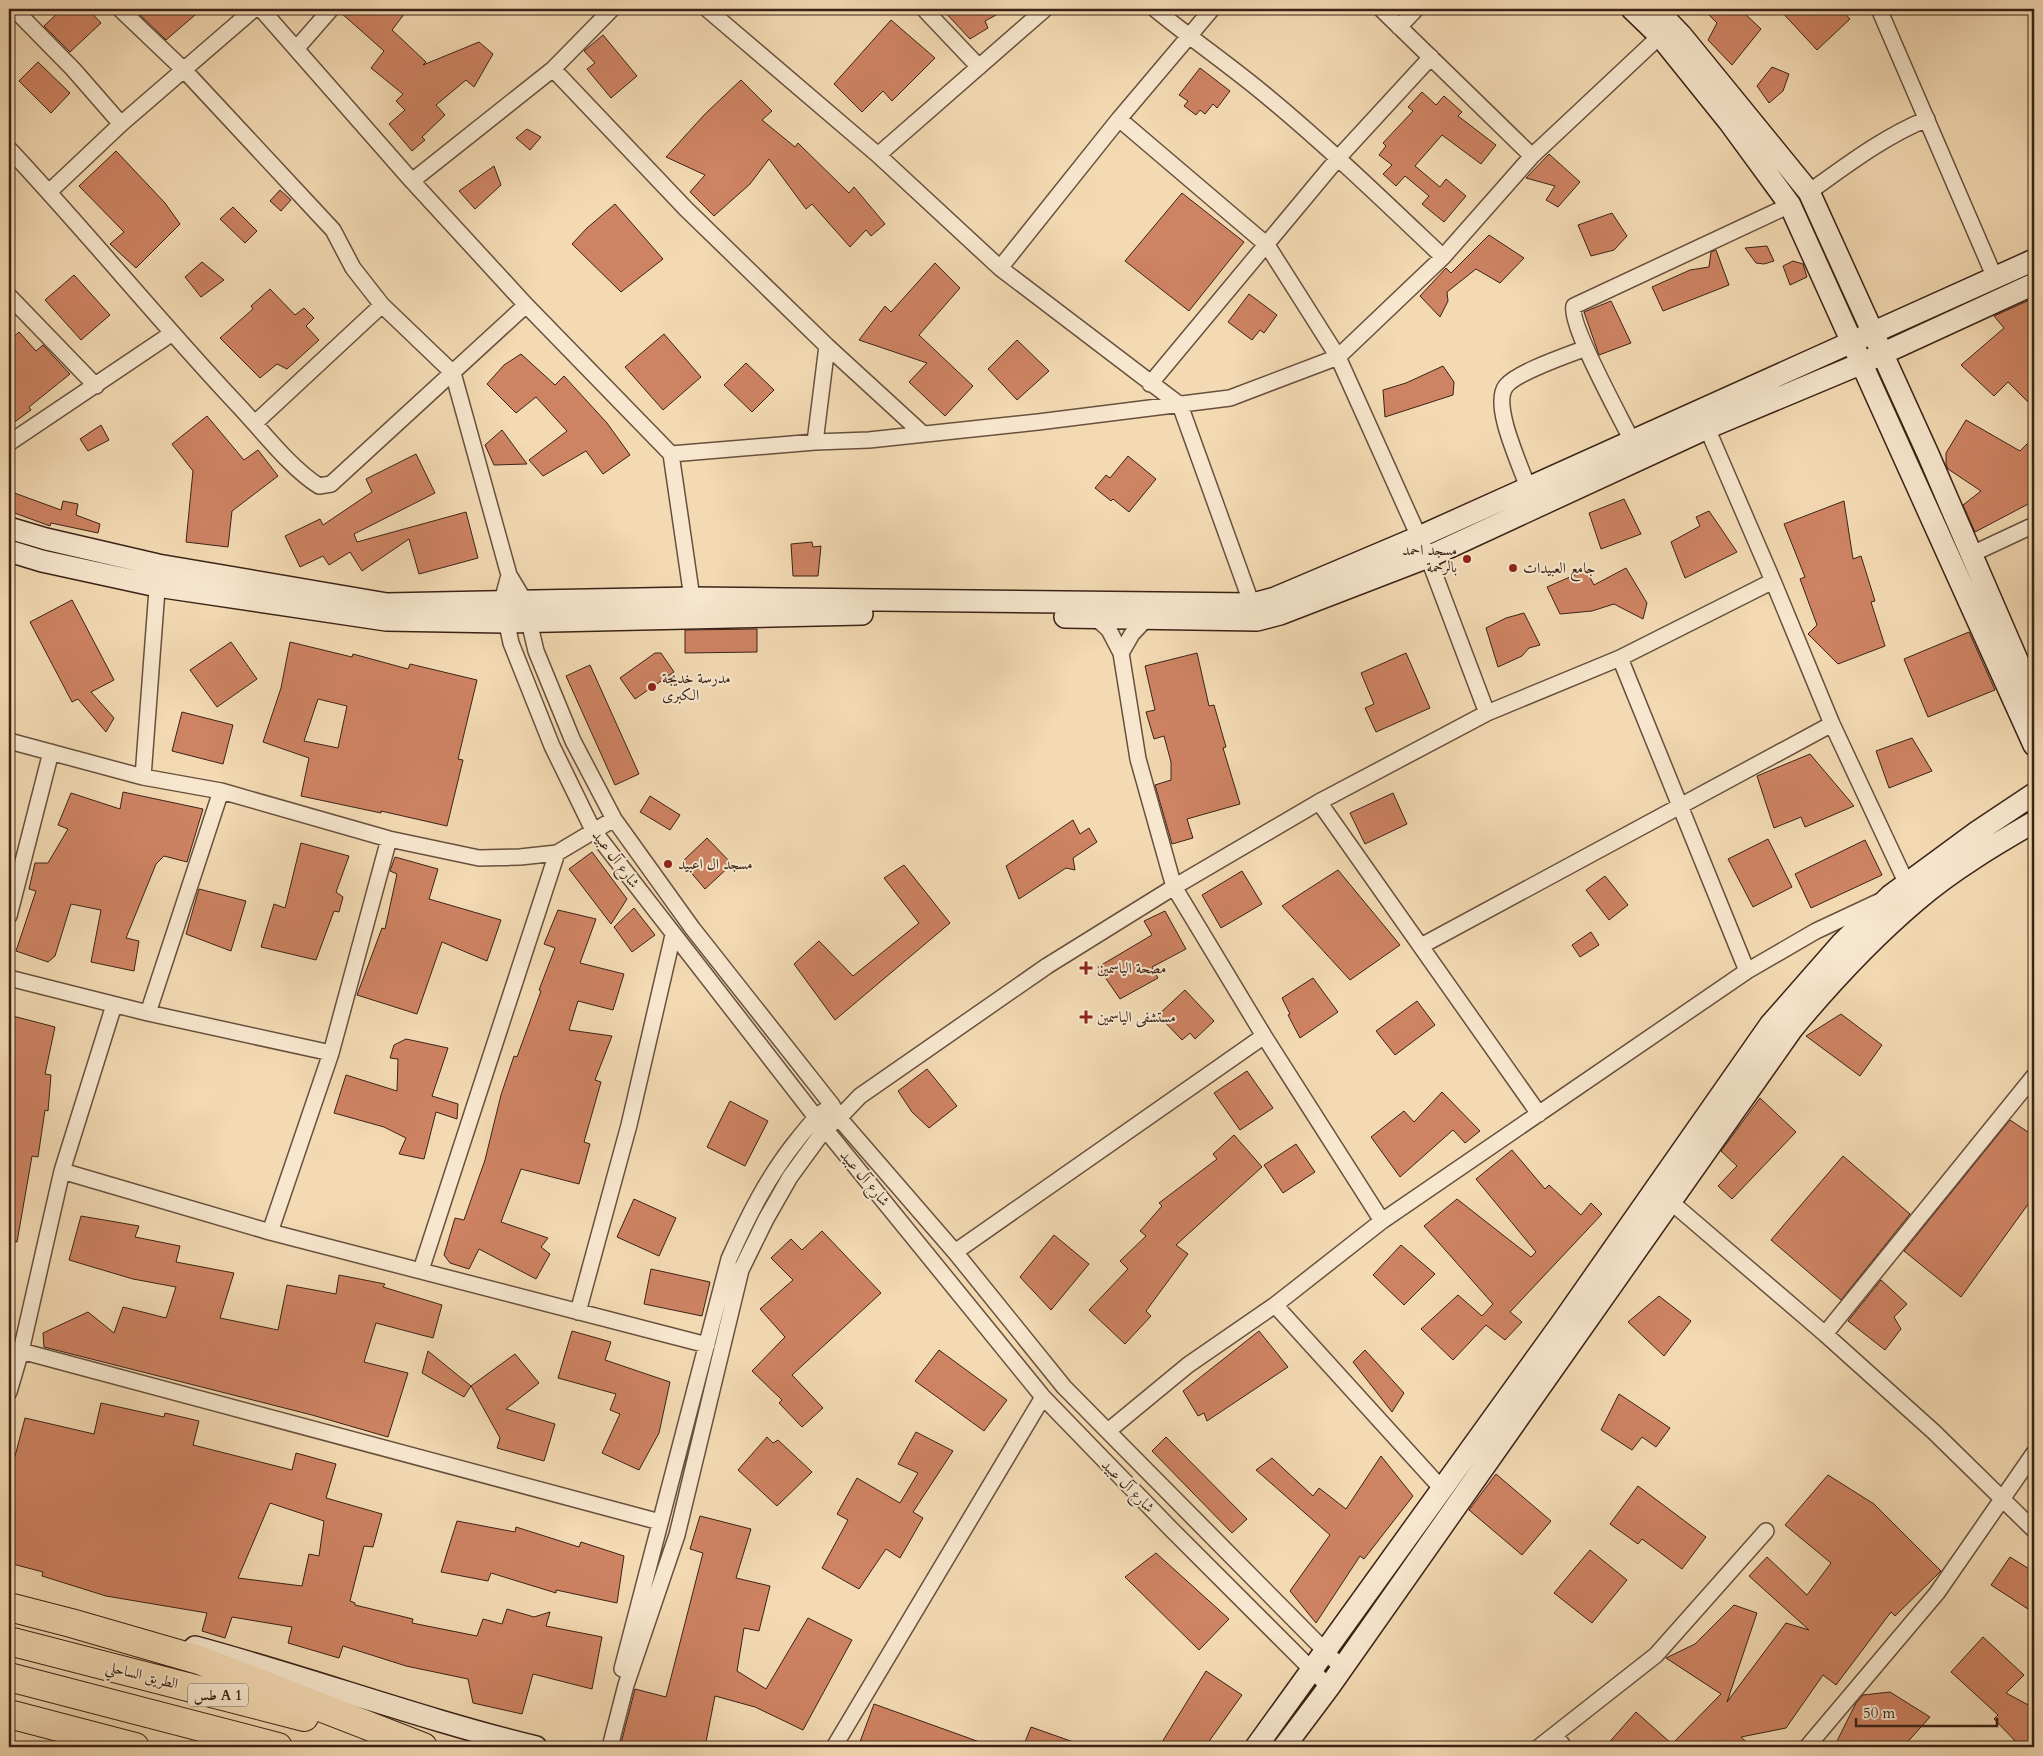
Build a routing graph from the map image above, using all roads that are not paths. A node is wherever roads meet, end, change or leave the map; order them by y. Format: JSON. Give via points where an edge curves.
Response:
{"nodes":[{"id":1,"x":14,"y":9,"type":"edge"},
{"id":2,"x":120,"y":9,"type":"edge"},
{"id":3,"x":254,"y":9,"type":"edge"},
{"id":4,"x":261,"y":9,"type":"edge"},
{"id":5,"x":331,"y":9,"type":"edge"},
{"id":6,"x":612,"y":9,"type":"edge"},
{"id":7,"x":707,"y":9,"type":"edge"},
{"id":8,"x":924,"y":9,"type":"edge"},
{"id":9,"x":1045,"y":9,"type":"edge"},
{"id":10,"x":1155,"y":9,"type":"edge"},
{"id":11,"x":1212,"y":9,"type":"edge"},
{"id":12,"x":1381,"y":9,"type":"edge"},
{"id":13,"x":1416,"y":9,"type":"edge"},
{"id":14,"x":1632,"y":9,"type":"edge"},
{"id":15,"x":1656,"y":9,"type":"edge"},
{"id":16,"x":1879,"y":9,"type":"edge"},
{"id":17,"x":1399,"y":27,"type":"junction"},
{"id":18,"x":1660,"y":36,"type":"junction"},
{"id":19,"x":1188,"y":37,"type":"junction"},
{"id":20,"x":296,"y":49,"type":"junction"},
{"id":21,"x":1430,"y":57,"type":"junction"},
{"id":22,"x":978,"y":67,"type":"junction"},
{"id":23,"x":553,"y":69,"type":"junction"},
{"id":24,"x":185,"y":71,"type":"junction"},
{"id":25,"x":1927,"y":118,"type":"junction"},
{"id":26,"x":1119,"y":120,"type":"junction"},
{"id":27,"x":121,"y":124,"type":"junction"},
{"id":28,"x":9,"y":149,"type":"edge"},
{"id":29,"x":878,"y":155,"type":"junction"},
{"id":30,"x":1532,"y":156,"type":"junction"},
{"id":31,"x":1339,"y":157,"type":"junction"},
{"id":32,"x":412,"y":181,"type":"junction"},
{"id":33,"x":49,"y":192,"type":"junction"},
{"id":34,"x":1809,"y":192,"type":"junction"},
{"id":35,"x":1790,"y":205,"type":"junction"},
{"id":36,"x":1267,"y":245,"type":"junction"},
{"id":37,"x":1443,"y":257,"type":"junction"},
{"id":38,"x":2034,"y":260,"type":"edge"},
{"id":39,"x":1000,"y":268,"type":"junction"},
{"id":40,"x":1995,"y":278,"type":"junction"},
{"id":41,"x":2034,"y":284,"type":"edge"},
{"id":42,"x":9,"y":296,"type":"edge"},
{"id":43,"x":382,"y":305,"type":"junction"},
{"id":44,"x":526,"y":305,"type":"junction"},
{"id":45,"x":1872,"y":332,"type":"junction"},
{"id":46,"x":171,"y":334,"type":"junction"},
{"id":47,"x":1851,"y":343,"type":"junction"},
{"id":48,"x":827,"y":346,"type":"junction"},
{"id":49,"x":1586,"y":348,"type":"junction"},
{"id":50,"x":1882,"y":354,"type":"junction"},
{"id":51,"x":1338,"y":357,"type":"junction"},
{"id":52,"x":1860,"y":364,"type":"junction"},
{"id":53,"x":453,"y":373,"type":"junction"},
{"id":54,"x":1150,"y":384,"type":"junction"},
{"id":55,"x":96,"y":386,"type":"junction"},
{"id":56,"x":1180,"y":404,"type":"junction"},
{"id":57,"x":255,"y":423,"type":"junction"},
{"id":58,"x":1707,"y":428,"type":"junction"},
{"id":59,"x":923,"y":434,"type":"junction"},
{"id":60,"x":1632,"y":441,"type":"junction"},
{"id":61,"x":816,"y":442,"type":"junction"},
{"id":62,"x":9,"y":443,"type":"edge"},
{"id":63,"x":671,"y":454,"type":"junction"},
{"id":64,"x":1528,"y":488,"type":"junction"},
{"id":65,"x":2034,"y":525,"type":"edge"},
{"id":66,"x":9,"y":528,"type":"edge"},
{"id":67,"x":1419,"y":537,"type":"junction"},
{"id":68,"x":9,"y":551,"type":"edge"},
{"id":69,"x":1972,"y":554,"type":"junction"},
{"id":70,"x":1428,"y":557,"type":"junction"},
{"id":71,"x":158,"y":565,"type":"junction"},
{"id":72,"x":509,"y":575,"type":"junction"},
{"id":73,"x":1773,"y":580,"type":"junction"},
{"id":74,"x":158,"y":586,"type":"junction"},
{"id":75,"x":692,"y":598,"type":"junction"},
{"id":76,"x":526,"y":610,"type":"junction"},
{"id":77,"x":503,"y":612,"type":"junction"},
{"id":78,"x":1255,"y":612,"type":"junction"},
{"id":79,"x":1096,"y":618,"type":"junction"},
{"id":80,"x":1146,"y":619,"type":"junction"},
{"id":81,"x":1121,"y":652,"type":"junction"},
{"id":82,"x":1620,"y":658,"type":"junction"},
{"id":83,"x":2034,"y":699,"type":"edge"},
{"id":84,"x":1487,"y":713,"type":"junction"},
{"id":85,"x":1832,"y":724,"type":"junction"},
{"id":86,"x":9,"y":741,"type":"edge"},
{"id":87,"x":2034,"y":745,"type":"edge"},
{"id":88,"x":51,"y":752,"type":"junction"},
{"id":89,"x":143,"y":777,"type":"junction"},
{"id":90,"x":221,"y":792,"type":"junction"},
{"id":91,"x":2034,"y":794,"type":"edge"},
{"id":92,"x":1319,"y":802,"type":"junction"},
{"id":93,"x":1680,"y":806,"type":"junction"},
{"id":94,"x":614,"y":819,"type":"junction"},
{"id":95,"x":2034,"y":822,"type":"edge"},
{"id":96,"x":593,"y":830,"type":"junction"},
{"id":97,"x":389,"y":839,"type":"junction"},
{"id":98,"x":557,"y":853,"type":"junction"},
{"id":99,"x":1174,"y":887,"type":"junction"},
{"id":100,"x":1898,"y":889,"type":"junction"},
{"id":101,"x":9,"y":916,"type":"edge"},
{"id":102,"x":673,"y":935,"type":"junction"},
{"id":103,"x":1421,"y":946,"type":"junction"},
{"id":104,"x":1747,"y":971,"type":"junction"},
{"id":105,"x":9,"y":978,"type":"edge"},
{"id":106,"x":114,"y":1005,"type":"junction"},
{"id":107,"x":148,"y":1013,"type":"junction"},
{"id":108,"x":1264,"y":1036,"type":"junction"},
{"id":109,"x":331,"y":1053,"type":"junction"},
{"id":110,"x":2034,"y":1076,"type":"edge"},
{"id":111,"x":836,"y":1112,"type":"junction"},
{"id":112,"x":1539,"y":1114,"type":"junction"},
{"id":113,"x":816,"y":1116,"type":"junction"},
{"id":114,"x":825,"y":1129,"type":"junction"},
{"id":115,"x":62,"y":1171,"type":"junction"},
{"id":116,"x":1671,"y":1202,"type":"junction"},
{"id":117,"x":1382,"y":1221,"type":"junction"},
{"id":118,"x":270,"y":1232,"type":"junction"},
{"id":119,"x":955,"y":1252,"type":"junction"},
{"id":120,"x":421,"y":1270,"type":"junction"},
{"id":121,"x":1275,"y":1305,"type":"junction"},
{"id":122,"x":578,"y":1312,"type":"junction"},
{"id":123,"x":1825,"y":1334,"type":"junction"},
{"id":124,"x":707,"y":1345,"type":"junction"},
{"id":125,"x":21,"y":1351,"type":"junction"},
{"id":126,"x":9,"y":1392,"type":"edge"},
{"id":127,"x":1043,"y":1396,"type":"junction"},
{"id":128,"x":1108,"y":1431,"type":"junction"},
{"id":129,"x":2034,"y":1453,"type":"edge"},
{"id":130,"x":1442,"y":1489,"type":"junction"},
{"id":131,"x":2002,"y":1499,"type":"junction"},
{"id":132,"x":660,"y":1522,"type":"junction"},
{"id":133,"x":2034,"y":1530,"type":"edge"},
{"id":134,"x":1766,"y":1531,"type":"dead end"},
{"id":135,"x":9,"y":1608,"type":"edge"},
{"id":136,"x":71,"y":1622,"type":"junction"},
{"id":137,"x":12,"y":1641,"type":"edge"},
{"id":138,"x":1324,"y":1651,"type":"junction"},
{"id":139,"x":1342,"y":1668,"type":"junction"},
{"id":140,"x":1310,"y":1670,"type":"junction"},
{"id":141,"x":13,"y":1678,"type":"edge"},
{"id":142,"x":1329,"y":1687,"type":"junction"},
{"id":143,"x":9,"y":1714,"type":"edge"},
{"id":144,"x":1555,"y":1735,"type":"junction"},
{"id":145,"x":135,"y":1747,"type":"edge"},
{"id":146,"x":278,"y":1747,"type":"edge"},
{"id":147,"x":422,"y":1747,"type":"edge"},
{"id":148,"x":536,"y":1747,"type":"edge"},
{"id":149,"x":602,"y":1747,"type":"edge"},
{"id":150,"x":610,"y":1747,"type":"edge"},
{"id":151,"x":834,"y":1747,"type":"edge"},
{"id":152,"x":1256,"y":1747,"type":"edge"},
{"id":153,"x":1284,"y":1747,"type":"edge"},
{"id":154,"x":1538,"y":1747,"type":"edge"},
{"id":155,"x":1564,"y":1747,"type":"edge"},
{"id":156,"x":1807,"y":1747,"type":"edge"}],
"edges":[{"from":1,"to":27,"type":"street"},
{"from":2,"to":24,"type":"street"},
{"from":3,"to":24,"type":"street"},
{"from":4,"to":20,"type":"street"},
{"from":5,"to":20,"type":"street"},
{"from":6,"to":23,"type":"street"},
{"from":7,"to":29,"type":"street"},
{"from":8,"to":22,"type":"street"},
{"from":9,"to":22,"type":"street"},
{"from":10,"to":19,"type":"street"},
{"from":11,"to":19,"type":"street"},
{"from":12,"to":17,"type":"street"},
{"from":13,"to":17,"type":"street"},
{"from":14,"to":18,"type":"street"},
{"from":15,"to":34,"type":"street","via":[[1681,35]]},
{"from":16,"to":25,"type":"street"},
{"from":17,"to":21,"type":"street"},
{"from":18,"to":30,"type":"street"},
{"from":18,"to":35,"type":"street"},
{"from":19,"to":26,"type":"street"},
{"from":19,"to":31,"type":"street"},
{"from":20,"to":32,"type":"street"},
{"from":21,"to":30,"type":"street"},
{"from":21,"to":31,"type":"street"},
{"from":22,"to":29,"type":"street"},
{"from":23,"to":32,"type":"street"},
{"from":23,"to":48,"type":"street","via":[[686,209]]},
{"from":24,"to":27,"type":"street"},
{"from":24,"to":43,"type":"street","via":[[333,230],[353,268]]},
{"from":25,"to":34,"type":"street","via":[[1868,150]]},
{"from":25,"to":40,"type":"street"},
{"from":26,"to":36,"type":"street"},
{"from":26,"to":39,"type":"street"},
{"from":27,"to":33,"type":"street"},
{"from":28,"to":33,"type":"street"},
{"from":29,"to":39,"type":"street"},
{"from":30,"to":37,"type":"street"},
{"from":31,"to":36,"type":"street"},
{"from":31,"to":37,"type":"street"},
{"from":32,"to":44,"type":"street"},
{"from":33,"to":46,"type":"street"},
{"from":34,"to":45,"type":"street"},
{"from":35,"to":47,"type":"street"},
{"from":35,"to":49,"type":"street","via":[[1574,306],[1572,315]]},
{"from":36,"to":51,"type":"street"},
{"from":36,"to":54,"type":"street"},
{"from":37,"to":51,"type":"street"},
{"from":38,"to":40,"type":"street"},
{"from":39,"to":54,"type":"street"},
{"from":40,"to":45,"type":"street"},
{"from":41,"to":50,"type":"street"},
{"from":42,"to":55,"type":"street"},
{"from":43,"to":53,"type":"street"},
{"from":43,"to":57,"type":"street"},
{"from":44,"to":53,"type":"street"},
{"from":44,"to":63,"type":"street"},
{"from":45,"to":47,"type":"street"},
{"from":45,"to":50,"type":"street"},
{"from":46,"to":55,"type":"street"},
{"from":46,"to":57,"type":"street"},
{"from":47,"to":52,"type":"street"},
{"from":47,"to":60,"type":"street"},
{"from":48,"to":59,"type":"street"},
{"from":48,"to":61,"type":"street"},
{"from":49,"to":60,"type":"street"},
{"from":49,"to":64,"type":"street","via":[[1517,377],[1506,386],[1502,398],[1503,416]]},
{"from":50,"to":52,"type":"street"},
{"from":50,"to":69,"type":"street"},
{"from":51,"to":56,"type":"street","via":[[1230,398]]},
{"from":51,"to":67,"type":"street"},
{"from":52,"to":58,"type":"street"},
{"from":52,"to":87,"type":"street"},
{"from":53,"to":57,"type":"street","via":[[325,486],[309,480]]},
{"from":53,"to":72,"type":"street","name":"شارع آل عبيد"},
{"from":54,"to":56,"type":"street"},
{"from":55,"to":62,"type":"street"},
{"from":56,"to":59,"type":"street"},
{"from":56,"to":78,"type":"street"},
{"from":58,"to":70,"type":"street"},
{"from":58,"to":73,"type":"street"},
{"from":59,"to":61,"type":"street"},
{"from":60,"to":64,"type":"street"},
{"from":61,"to":63,"type":"street"},
{"from":63,"to":75,"type":"street"},
{"from":64,"to":67,"type":"street"},
{"from":65,"to":69,"type":"street"},
{"from":66,"to":71,"type":"street"},
{"from":67,"to":70,"type":"street"},
{"from":67,"to":78,"type":"street","via":[[1275,598]]},
{"from":68,"to":74,"type":"street"},
{"from":69,"to":83,"type":"street"},
{"from":70,"to":78,"type":"street","via":[[1280,614]]},
{"from":70,"to":84,"type":"street"},
{"from":71,"to":74,"type":"street"},
{"from":71,"to":77,"type":"street","via":[[388,604]]},
{"from":72,"to":76,"type":"street","name":"شارع آل عبيد"},
{"from":72,"to":77,"type":"street"},
{"from":73,"to":82,"type":"street"},
{"from":73,"to":85,"type":"street"},
{"from":74,"to":77,"type":"street","via":[[386,620]]},
{"from":74,"to":89,"type":"street"},
{"from":75,"to":76,"type":"street"},
{"from":75,"to":78,"type":"street"},
{"from":76,"to":77,"type":"street"},
{"from":76,"to":79,"type":"street"},
{"from":76,"to":94,"type":"street","name":"شارع آل عبيد","via":[[536,651],[573,741]]},
{"from":77,"to":96,"type":"street","name":"شارع آل عبيد","via":[[511,643],[552,746]]},
{"from":78,"to":80,"type":"street"},
{"from":79,"to":80,"type":"street"},
{"from":79,"to":81,"type":"street","via":[[1109,630]]},
{"from":80,"to":81,"type":"street"},
{"from":81,"to":99,"type":"street","via":[[1138,759]]},
{"from":82,"to":84,"type":"street"},
{"from":82,"to":93,"type":"street"},
{"from":84,"to":92,"type":"street"},
{"from":85,"to":93,"type":"street"},
{"from":85,"to":100,"type":"street"},
{"from":86,"to":88,"type":"street"},
{"from":88,"to":89,"type":"street"},
{"from":88,"to":101,"type":"street"},
{"from":89,"to":90,"type":"street"},
{"from":90,"to":97,"type":"street"},
{"from":90,"to":107,"type":"street"},
{"from":91,"to":100,"type":"street"},
{"from":92,"to":99,"type":"street"},
{"from":92,"to":103,"type":"street"},
{"from":93,"to":103,"type":"street"},
{"from":93,"to":104,"type":"street"},
{"from":94,"to":96,"type":"street"},
{"from":94,"to":111,"type":"street","name":"شارع آل عبيد","via":[[693,929]]},
{"from":95,"to":116,"type":"street","via":[[1986,850],[1917,900],[1830,983],[1792,1029]]},
{"from":96,"to":98,"type":"street"},
{"from":96,"to":102,"type":"street","name":"شارع آل عبيد"},
{"from":97,"to":98,"type":"street","via":[[479,858],[520,858]]},
{"from":97,"to":109,"type":"street"},
{"from":98,"to":120,"type":"street"},
{"from":99,"to":108,"type":"street"},
{"from":99,"to":111,"type":"street","via":[[1047,966]]},
{"from":100,"to":104,"type":"street"},
{"from":100,"to":130,"type":"street","via":[[1842,943],[1770,1025]]},
{"from":102,"to":113,"type":"street","name":"شارع آل عبيد"},
{"from":102,"to":122,"type":"street","via":[[630,1125]]},
{"from":103,"to":112,"type":"street"},
{"from":104,"to":112,"type":"street"},
{"from":105,"to":106,"type":"street"},
{"from":106,"to":107,"type":"street"},
{"from":106,"to":115,"type":"street"},
{"from":107,"to":109,"type":"street"},
{"from":108,"to":117,"type":"street"},
{"from":108,"to":119,"type":"street"},
{"from":109,"to":118,"type":"street"},
{"from":110,"to":123,"type":"street"},
{"from":111,"to":113,"type":"street"},
{"from":111,"to":114,"type":"street"},
{"from":111,"to":119,"type":"street","name":"شارع آل عبيد"},
{"from":112,"to":117,"type":"street"},
{"from":113,"to":114,"type":"street","name":"شارع آل عبيد"},
{"from":113,"to":124,"type":"street","via":[[784,1156],[753,1205],[729,1259]]},
{"from":114,"to":127,"type":"street","name":"شارع آل عبيد"},
{"from":114,"to":150,"type":"street","via":[[790,1177],[741,1270],[677,1534],[626,1685]]},
{"from":115,"to":118,"type":"street"},
{"from":115,"to":125,"type":"street"},
{"from":116,"to":123,"type":"street"},
{"from":116,"to":139,"type":"street"},
{"from":117,"to":121,"type":"street"},
{"from":118,"to":120,"type":"street"},
{"from":119,"to":128,"type":"street","name":"شارع آل عبيد","via":[[1064,1387]]},
{"from":120,"to":122,"type":"street"},
{"from":121,"to":128,"type":"street","via":[[1188,1365]]},
{"from":121,"to":130,"type":"street"},
{"from":122,"to":124,"type":"street"},
{"from":123,"to":131,"type":"street","via":[[1934,1432]]},
{"from":124,"to":132,"type":"street"},
{"from":125,"to":126,"type":"street"},
{"from":125,"to":132,"type":"street"},
{"from":127,"to":140,"type":"street","name":"شارع آل عبيد"},
{"from":127,"to":151,"type":"street"},
{"from":128,"to":138,"type":"street","name":"شارع آل عبيد"},
{"from":129,"to":131,"type":"street"},
{"from":130,"to":138,"type":"street"},
{"from":131,"to":133,"type":"street"},
{"from":131,"to":156,"type":"street","via":[[1937,1593]]},
{"from":132,"to":149,"type":"street"},
{"from":134,"to":144,"type":"street","via":[[1656,1655]]},
{"from":135,"to":136,"type":"highway"},
{"from":136,"to":147,"type":"highway","via":[[199,1660]]},
{"from":136,"to":148,"type":"street","via":[[133,1632],[254,1663],[425,1717]]},
{"from":137,"to":147,"type":"highway","name":"الطريق الساحلي","number":"طس A 1"},
{"from":138,"to":139,"type":"street","name":"شارع آل عبيد"},
{"from":138,"to":140,"type":"street"},
{"from":139,"to":142,"type":"street"},
{"from":140,"to":142,"type":"street","name":"شارع آل عبيد"},
{"from":140,"to":152,"type":"street"},
{"from":141,"to":146,"type":"highway","number":"طس A 1"},
{"from":142,"to":153,"type":"street"},
{"from":143,"to":145,"type":"highway"},
{"from":144,"to":154,"type":"street"},
{"from":144,"to":155,"type":"street"}]}
